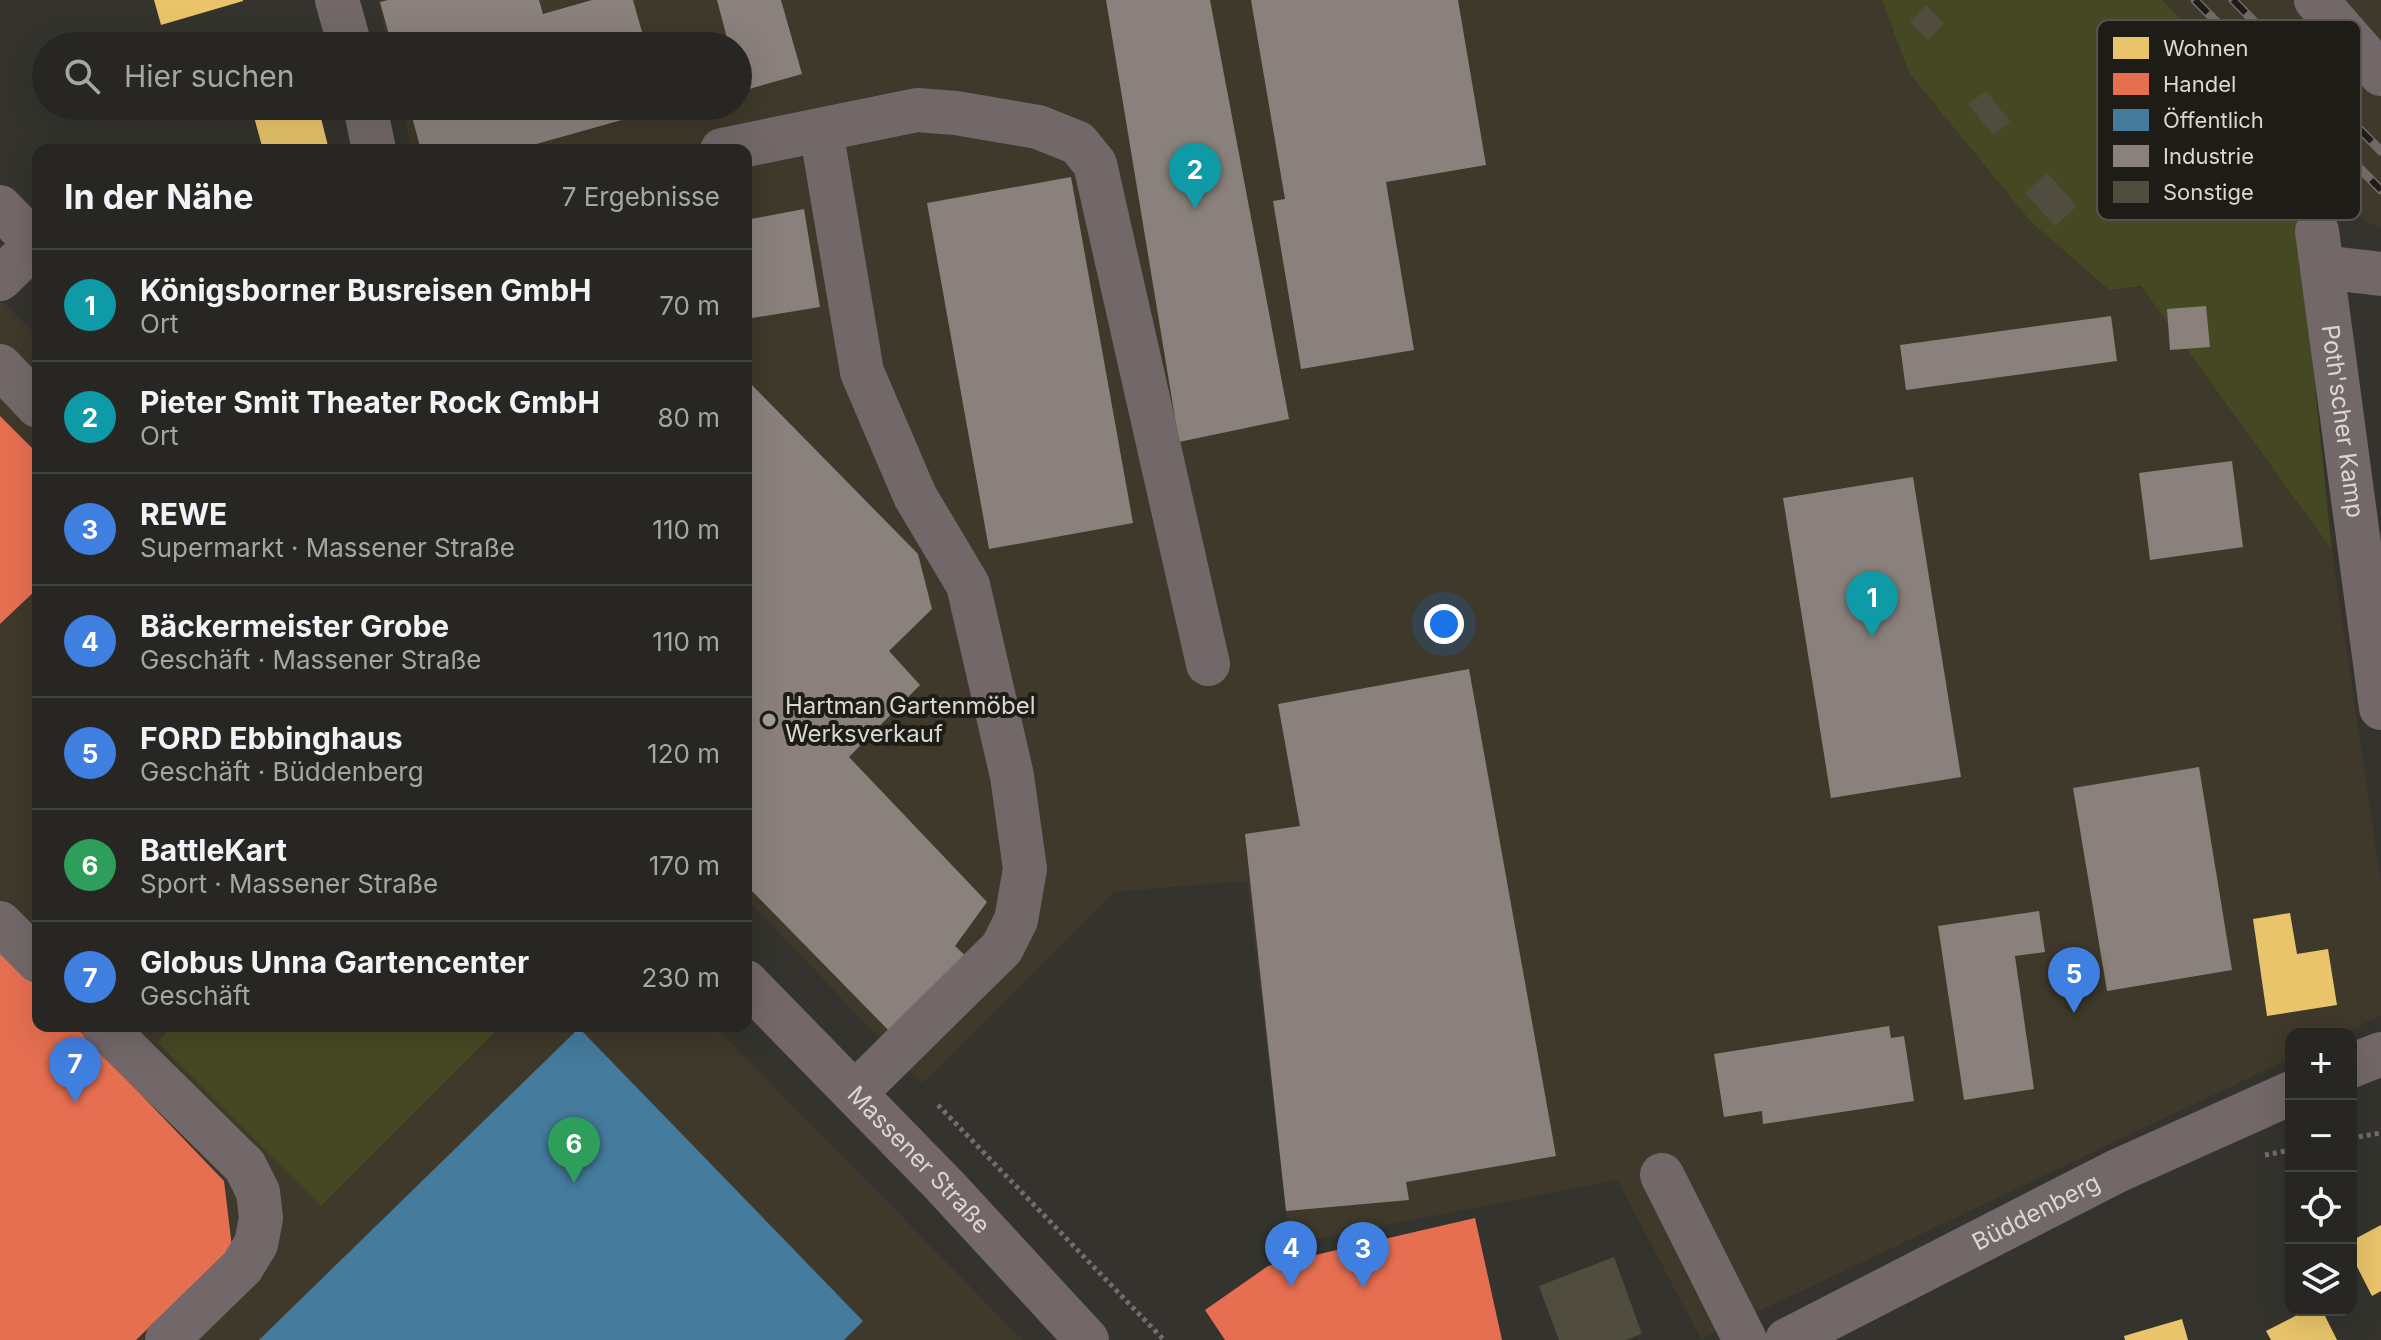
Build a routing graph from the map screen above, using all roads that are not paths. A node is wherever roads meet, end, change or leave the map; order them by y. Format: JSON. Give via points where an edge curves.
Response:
{"nodes":[{"id":1,"x":337,"y":0,"type":"edge"},
{"id":2,"x":2316,"y":0,"type":"edge"},
{"id":3,"x":2334,"y":20,"type":"edge"},
{"id":4,"x":346,"y":32,"type":"edge"},
{"id":5,"x":2361,"y":51,"type":"edge"},
{"id":6,"x":2381,"y":74,"type":"edge"},
{"id":7,"x":368,"y":120,"type":"edge"},
{"id":8,"x":821,"y":130,"type":"junction"},
{"id":9,"x":373,"y":144,"type":"edge"},
{"id":10,"x":752,"y":144,"type":"edge"},
{"id":11,"x":0,"y":207,"type":"edge"},
{"id":12,"x":32,"y":240,"type":"edge"},
{"id":13,"x":32,"y":250,"type":"edge"},
{"id":14,"x":2381,"y":274,"type":"edge"},
{"id":15,"x":0,"y":279,"type":"edge"},
{"id":16,"x":0,"y":366,"type":"edge"},
{"id":17,"x":32,"y":400,"type":"edge"},
{"id":18,"x":1208,"y":664,"type":"dead end"},
{"id":19,"x":2381,"y":708,"type":"edge"},
{"id":20,"x":0,"y":923,"type":"edge"},
{"id":21,"x":32,"y":955,"type":"edge"},
{"id":22,"x":752,"y":988,"type":"edge"},
{"id":23,"x":109,"y":1032,"type":"edge"},
{"id":24,"x":2381,"y":1054,"type":"edge"},
{"id":25,"x":2357,"y":1064,"type":"edge"},
{"id":26,"x":855,"y":1093,"type":"junction"},
{"id":27,"x":2285,"y":1096,"type":"edge"},
{"id":28,"x":1662,"y":1175,"type":"dead end"},
{"id":29,"x":167,"y":1340,"type":"edge"},
{"id":30,"x":1087,"y":1340,"type":"edge"},
{"id":31,"x":1745,"y":1340,"type":"edge"},
{"id":32,"x":1787,"y":1340,"type":"edge"}],
"edges":[{"from":1,"to":4,"type":"street"},
{"from":2,"to":3,"type":"street"},
{"from":5,"to":6,"type":"street"},
{"from":7,"to":9,"type":"street"},
{"from":8,"to":10,"type":"street"},
{"from":8,"to":18,"type":"street","via":[[917,110],[956,113],[1038,127],[1078,143],[1095,164]]},
{"from":8,"to":26,"type":"street","via":[[862,372],[915,496],[968,585],[1012,776],[1025,869],[1016,920],[1002,948]]},
{"from":11,"to":12,"type":"main road"},
{"from":13,"to":15,"type":"street"},
{"from":14,"to":19,"type":"street","name":"Poth'scher Kamp","via":[[2320,249]]},
{"from":16,"to":17,"type":"street"},
{"from":20,"to":21,"type":"street"},
{"from":22,"to":26,"type":"main road","name":"Massener Straße"},
{"from":23,"to":29,"type":"street","via":[[245,1166],[258,1192],[261,1218],[249,1256]]},
{"from":24,"to":25,"type":"street"},
{"from":26,"to":30,"type":"main road","name":"Massener Straße"},
{"from":27,"to":32,"type":"street","name":"Büddenberg","via":[[2117,1171]]},
{"from":28,"to":31,"type":"street"}]}
